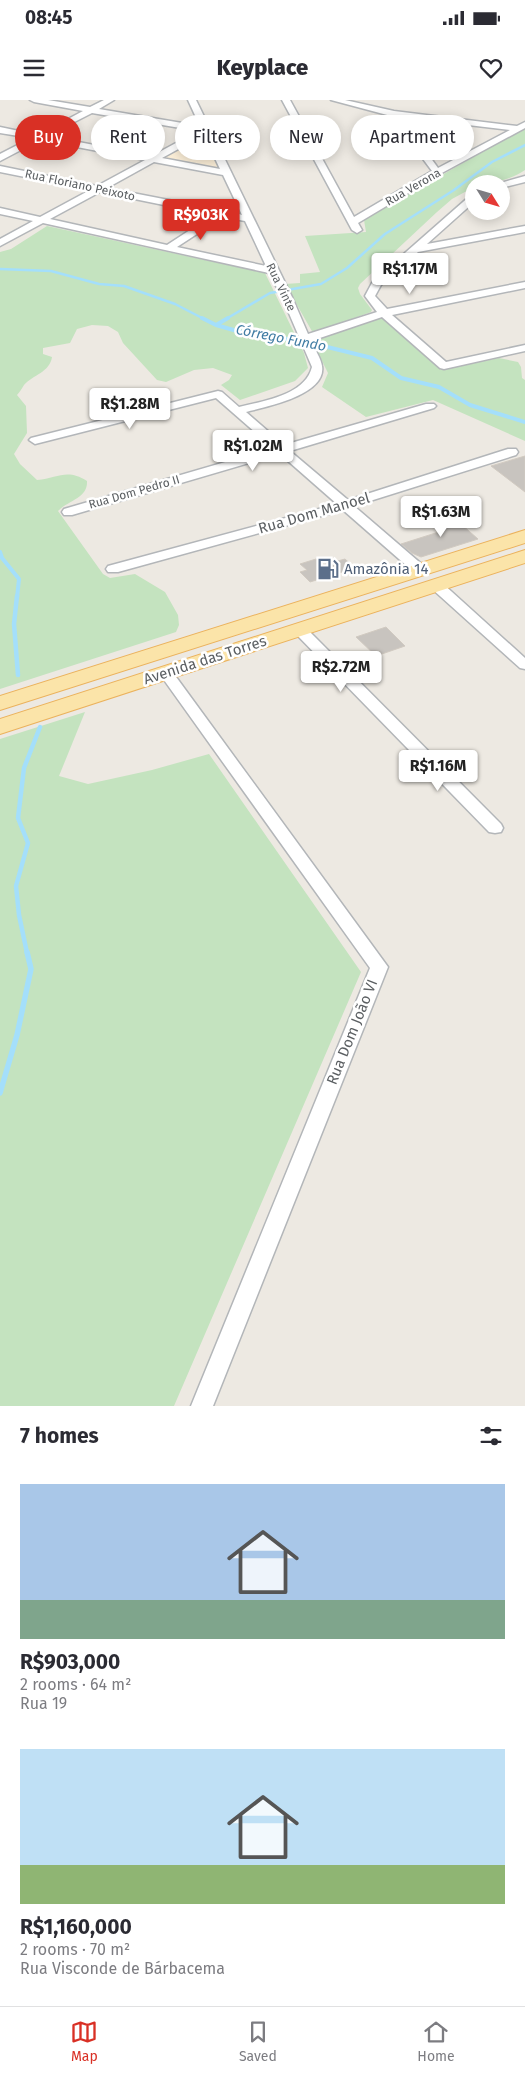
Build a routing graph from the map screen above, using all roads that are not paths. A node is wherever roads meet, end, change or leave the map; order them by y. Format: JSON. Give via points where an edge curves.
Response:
{"nodes":[{"id":1,"x":34,"y":100,"type":"edge"},
{"id":2,"x":110,"y":100,"type":"edge"},
{"id":3,"x":192,"y":100,"type":"edge"},
{"id":4,"x":286,"y":100,"type":"edge"},
{"id":5,"x":335,"y":100,"type":"edge"},
{"id":6,"x":90,"y":110,"type":"junction"},
{"id":7,"x":394,"y":114,"type":"junction"},
{"id":8,"x":81,"y":115,"type":"edge"},
{"id":9,"x":199,"y":115,"type":"edge"},
{"id":10,"x":175,"y":125,"type":"edge"},
{"id":11,"x":525,"y":125,"type":"edge"},
{"id":12,"x":516,"y":128,"type":"junction"},
{"id":13,"x":0,"y":130,"type":"edge"},
{"id":14,"x":15,"y":133,"type":"edge"},
{"id":15,"x":15,"y":150,"type":"edge"},
{"id":16,"x":0,"y":158,"type":"edge"},
{"id":17,"x":150,"y":160,"type":"edge"},
{"id":18,"x":157,"y":160,"type":"edge"},
{"id":19,"x":220,"y":160,"type":"edge"},
{"id":20,"x":0,"y":169,"type":"edge"},
{"id":21,"x":437,"y":172,"type":"junction"},
{"id":22,"x":227,"y":174,"type":"junction"},
{"id":23,"x":525,"y":179,"type":"edge"},
{"id":24,"x":510,"y":183,"type":"edge"},
{"id":25,"x":97,"y":189,"type":"junction"},
{"id":26,"x":240,"y":201,"type":"junction"},
{"id":27,"x":465,"y":204,"type":"edge"},
{"id":28,"x":0,"y":211,"type":"edge"},
{"id":29,"x":221,"y":214,"type":"junction"},
{"id":30,"x":249,"y":219,"type":"junction"},
{"id":31,"x":41,"y":220,"type":"junction"},
{"id":32,"x":525,"y":229,"type":"edge"},
{"id":33,"x":0,"y":243,"type":"edge"},
{"id":34,"x":168,"y":248,"type":"junction"},
{"id":35,"x":416,"y":249,"type":"junction"},
{"id":36,"x":274,"y":272,"type":"junction"},
{"id":37,"x":525,"y":285,"type":"edge"},
{"id":38,"x":384,"y":313,"type":"junction"},
{"id":39,"x":307,"y":344,"type":"junction"},
{"id":40,"x":525,"y":348,"type":"edge"},
{"id":41,"x":430,"y":406,"type":"dead end"},
{"id":42,"x":236,"y":411,"type":"junction"},
{"id":43,"x":36,"y":440,"type":"dead end"},
{"id":44,"x":282,"y":449,"type":"junction"},
{"id":45,"x":512,"y":452,"type":"dead end"},
{"id":46,"x":346,"y":505,"type":"junction"},
{"id":47,"x":68,"y":512,"type":"dead end"},
{"id":48,"x":525,"y":536,"type":"edge"},
{"id":49,"x":492,"y":548,"type":"junction"},
{"id":50,"x":525,"y":556,"type":"edge"},
{"id":51,"x":114,"y":569,"type":"dead end"},
{"id":52,"x":420,"y":570,"type":"junction"},
{"id":53,"x":476,"y":572,"type":"junction"},
{"id":54,"x":436,"y":585,"type":"junction"},
{"id":55,"x":300,"y":630,"type":"junction"},
{"id":56,"x":525,"y":665,"type":"edge"},
{"id":57,"x":166,"y":673,"type":"junction"},
{"id":58,"x":0,"y":703,"type":"edge"},
{"id":59,"x":0,"y":727,"type":"edge"},
{"id":60,"x":494,"y":828,"type":"dead end"},
{"id":61,"x":202,"y":1406,"type":"edge"}],
"edges":[{"from":1,"to":6,"type":"street"},
{"from":2,"to":6,"type":"street"},
{"from":3,"to":9,"type":"street","name":"Rua Vinte"},
{"from":4,"to":21,"type":"street","name":"Rua Verona","via":[[356,225]]},
{"from":5,"to":7,"type":"street"},
{"from":6,"to":8,"type":"street"},
{"from":6,"to":10,"type":"street"},
{"from":7,"to":12,"type":"street"},
{"from":7,"to":21,"type":"street"},
{"from":11,"to":12,"type":"street","name":"Rua Verona"},
{"from":12,"to":21,"type":"street","name":"Rua Verona"},
{"from":13,"to":14,"type":"street"},
{"from":15,"to":16,"type":"street"},
{"from":17,"to":25,"type":"street"},
{"from":18,"to":22,"type":"street"},
{"from":19,"to":22,"type":"street","name":"Rua Vinte"},
{"from":20,"to":25,"type":"street","name":"Rua Floriano Peixoto"},
{"from":22,"to":26,"type":"street","name":"Rua Vinte"},
{"from":23,"to":24,"type":"street"},
{"from":25,"to":29,"type":"street","name":"Rua Floriano Peixoto"},
{"from":25,"to":31,"type":"street"},
{"from":26,"to":29,"type":"street"},
{"from":26,"to":30,"type":"street","name":"Rua Vinte"},
{"from":27,"to":35,"type":"street"},
{"from":28,"to":31,"type":"street"},
{"from":29,"to":30,"type":"street","name":"Rua Floriano Peixoto"},
{"from":29,"to":34,"type":"street"},
{"from":30,"to":36,"type":"street","name":"Rua Vinte"},
{"from":31,"to":33,"type":"street"},
{"from":31,"to":34,"type":"street"},
{"from":32,"to":35,"type":"street"},
{"from":34,"to":36,"type":"street"},
{"from":35,"to":38,"type":"street","via":[[377,283],[370,296]]},
{"from":36,"to":39,"type":"street","name":"Rua Vinte"},
{"from":37,"to":38,"type":"street"},
{"from":38,"to":39,"type":"street"},
{"from":38,"to":40,"type":"street","via":[[444,366]]},
{"from":39,"to":42,"type":"street","name":"Rua Vinte","via":[[317,373],[305,388]]},
{"from":41,"to":44,"type":"street","name":"Rua Dom Pedro II"},
{"from":42,"to":43,"type":"street","via":[[218,394]]},
{"from":42,"to":44,"type":"street"},
{"from":44,"to":46,"type":"street"},
{"from":44,"to":47,"type":"street","name":"Rua Dom Pedro II"},
{"from":45,"to":46,"type":"street","name":"Rua Dom Manoel"},
{"from":46,"to":51,"type":"street","name":"Rua Dom Manoel"},
{"from":46,"to":52,"type":"street"},
{"from":48,"to":49,"type":"main road","name":"Avenida das Torres"},
{"from":49,"to":52,"type":"main road","name":"Avenida das Torres"},
{"from":49,"to":53,"type":"main road","via":[[507,547],[514,554],[507,561]]},
{"from":50,"to":53,"type":"main road","name":"Avenida das Torres"},
{"from":52,"to":58,"type":"main road","name":"Avenida das Torres"},
{"from":53,"to":54,"type":"main road","name":"Avenida das Torres"},
{"from":54,"to":55,"type":"main road","name":"Avenida das Torres"},
{"from":54,"to":56,"type":"street"},
{"from":55,"to":57,"type":"main road","name":"Avenida das Torres"},
{"from":55,"to":60,"type":"street"},
{"from":57,"to":59,"type":"main road","name":"Avenida das Torres"},
{"from":57,"to":61,"type":"street","name":"Rua Dom João VI","via":[[379,967]]}]}
